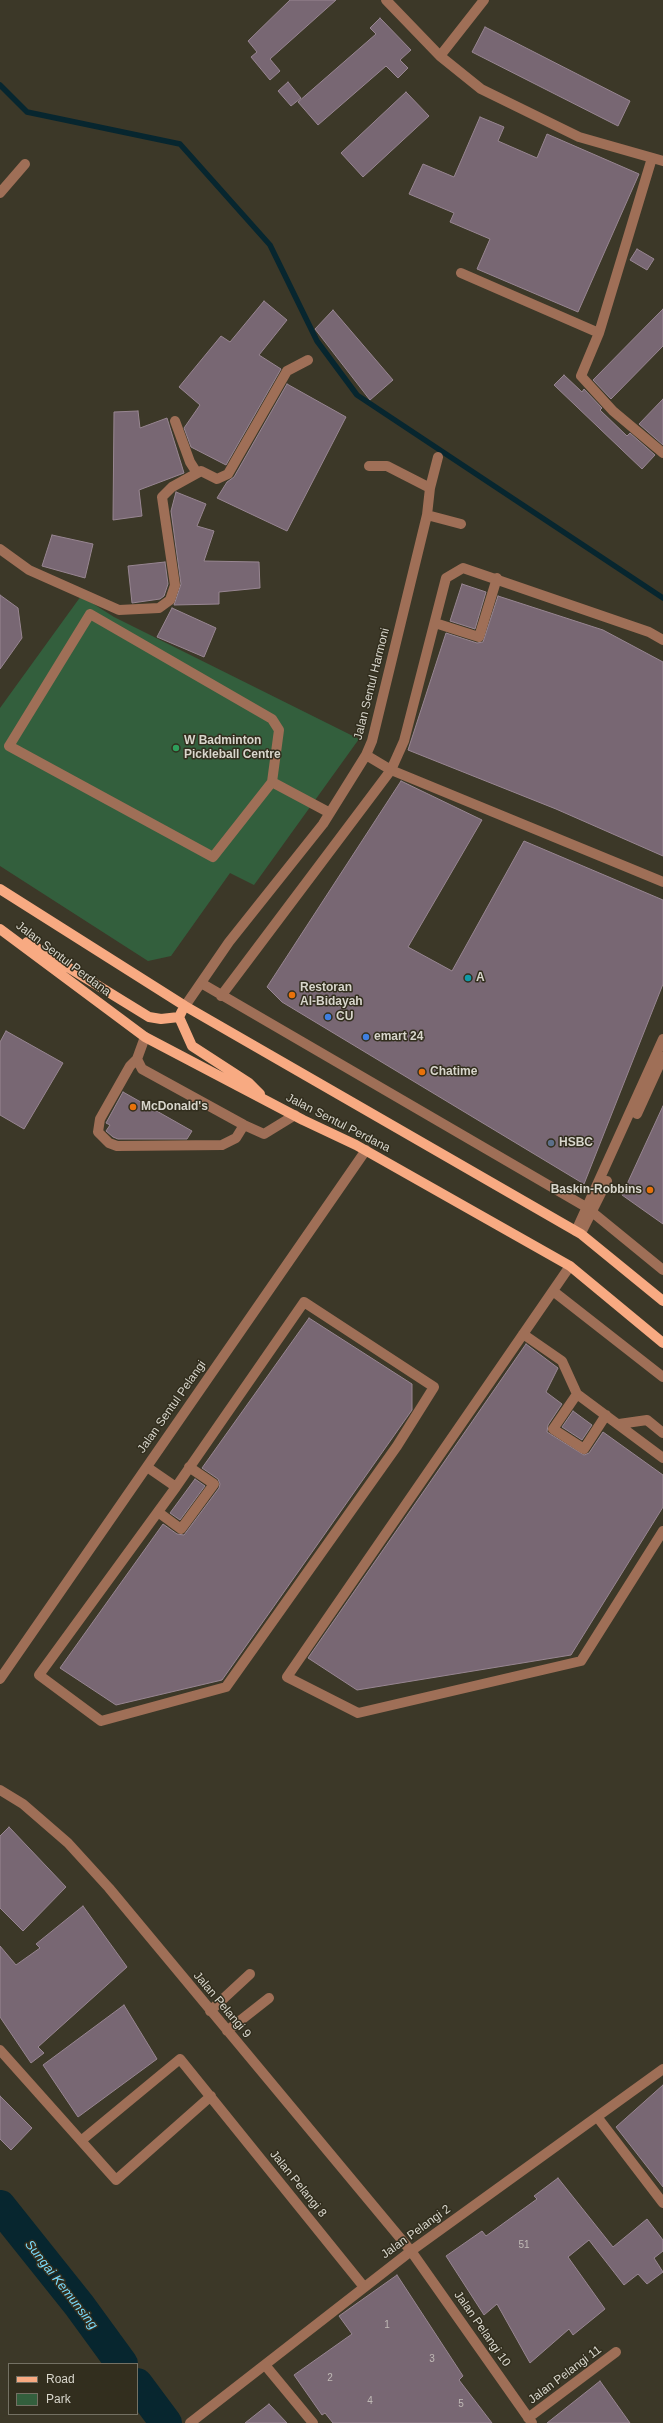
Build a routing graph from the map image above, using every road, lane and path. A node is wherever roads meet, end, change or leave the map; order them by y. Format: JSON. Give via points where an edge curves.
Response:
{"nodes":[{"id":1,"x":386,"y":0,"type":"edge"},
{"id":2,"x":484,"y":0,"type":"edge"},
{"id":3,"x":440,"y":56,"type":"junction"},
{"id":4,"x":652,"y":158,"type":"junction"},
{"id":5,"x":663,"y":161,"type":"edge"},
{"id":6,"x":25,"y":164,"type":"dead end"},
{"id":7,"x":0,"y":193,"type":"edge"},
{"id":8,"x":462,"y":273,"type":"dead end"},
{"id":9,"x":599,"y":333,"type":"junction"},
{"id":10,"x":308,"y":360,"type":"dead end"},
{"id":11,"x":175,"y":421,"type":"dead end"},
{"id":12,"x":663,"y":453,"type":"edge"},
{"id":13,"x":438,"y":457,"type":"dead end"},
{"id":14,"x":369,"y":466,"type":"dead end"},
{"id":15,"x":197,"y":473,"type":"junction"},
{"id":16,"x":430,"y":488,"type":"junction"},
{"id":17,"x":427,"y":515,"type":"junction"},
{"id":18,"x":461,"y":524,"type":"dead end"},
{"id":19,"x":0,"y":549,"type":"edge"},
{"id":20,"x":497,"y":578,"type":"junction"},
{"id":21,"x":435,"y":623,"type":"junction"},
{"id":22,"x":663,"y":640,"type":"edge"},
{"id":23,"x":366,"y":755,"type":"junction"},
{"id":24,"x":391,"y":770,"type":"junction"},
{"id":25,"x":272,"y":782,"type":"junction"},
{"id":26,"x":330,"y":813,"type":"junction"},
{"id":27,"x":663,"y":882,"type":"edge"},
{"id":28,"x":0,"y":889,"type":"edge"},
{"id":29,"x":0,"y":927,"type":"edge"},
{"id":30,"x":200,"y":983,"type":"junction"},
{"id":31,"x":221,"y":996,"type":"junction"},
{"id":32,"x":185,"y":1006,"type":"junction"},
{"id":33,"x":179,"y":1017,"type":"junction"},
{"id":34,"x":145,"y":1037,"type":"junction"},
{"id":35,"x":663,"y":1039,"type":"edge"},
{"id":36,"x":663,"y":1057,"type":"edge"},
{"id":37,"x":137,"y":1059,"type":"junction"},
{"id":38,"x":270,"y":1103,"type":"junction"},
{"id":39,"x":295,"y":1115,"type":"junction"},
{"id":40,"x":244,"y":1124,"type":"junction"},
{"id":41,"x":366,"y":1150,"type":"junction"},
{"id":42,"x":589,"y":1210,"type":"junction"},
{"id":43,"x":578,"y":1232,"type":"junction"},
{"id":44,"x":570,"y":1266,"type":"junction"},
{"id":45,"x":663,"y":1270,"type":"edge"},
{"id":46,"x":553,"y":1291,"type":"junction"},
{"id":47,"x":663,"y":1301,"type":"edge"},
{"id":48,"x":523,"y":1334,"type":"junction"},
{"id":49,"x":663,"y":1343,"type":"edge"},
{"id":50,"x":663,"y":1377,"type":"edge"},
{"id":51,"x":577,"y":1394,"type":"junction"},
{"id":52,"x":606,"y":1415,"type":"junction"},
{"id":53,"x":619,"y":1424,"type":"junction"},
{"id":54,"x":663,"y":1433,"type":"edge"},
{"id":55,"x":663,"y":1458,"type":"edge"},
{"id":56,"x":147,"y":1467,"type":"junction"},
{"id":57,"x":189,"y":1467,"type":"junction"},
{"id":58,"x":176,"y":1487,"type":"junction"},
{"id":59,"x":158,"y":1512,"type":"junction"},
{"id":60,"x":663,"y":1531,"type":"edge"},
{"id":61,"x":0,"y":1679,"type":"edge"},
{"id":62,"x":0,"y":1790,"type":"edge"},
{"id":63,"x":250,"y":1974,"type":"dead end"},
{"id":64,"x":269,"y":1998,"type":"dead end"},
{"id":65,"x":210,"y":2011,"type":"junction"},
{"id":66,"x":227,"y":2031,"type":"junction"},
{"id":67,"x":0,"y":2050,"type":"edge"},
{"id":68,"x":663,"y":2069,"type":"edge"},
{"id":69,"x":211,"y":2096,"type":"junction"},
{"id":70,"x":598,"y":2118,"type":"junction"},
{"id":71,"x":82,"y":2140,"type":"junction"},
{"id":72,"x":663,"y":2203,"type":"edge"},
{"id":73,"x":411,"y":2251,"type":"junction"},
{"id":74,"x":364,"y":2287,"type":"junction"},
{"id":75,"x":616,"y":2352,"type":"dead end"},
{"id":76,"x":265,"y":2365,"type":"junction"},
{"id":77,"x":530,"y":2420,"type":"edge"},
{"id":78,"x":190,"y":2423,"type":"edge"},
{"id":79,"x":313,"y":2423,"type":"edge"}],
"edges":[{"from":1,"to":3,"type":"street"},
{"from":2,"to":3,"type":"street"},
{"from":3,"to":4,"type":"street","via":[[481,89],[558,127],[579,137]]},
{"from":4,"to":5,"type":"street"},
{"from":4,"to":9,"type":"street"},
{"from":6,"to":7,"type":"street"},
{"from":8,"to":9,"type":"street"},
{"from":9,"to":12,"type":"street","via":[[581,376],[613,411]]},
{"from":10,"to":15,"type":"street","via":[[287,371],[228,474],[217,479],[201,471]]},
{"from":11,"to":15,"type":"street","via":[[190,462]]},
{"from":13,"to":16,"type":"street","name":"Jalan Sentul Harmoni"},
{"from":14,"to":16,"type":"street","via":[[387,466]]},
{"from":15,"to":19,"type":"street","via":[[172,487],[162,497],[175,585],[170,600],[159,608],[119,610],[29,570]]},
{"from":16,"to":17,"type":"street","name":"Jalan Sentul Harmoni"},
{"from":17,"to":18,"type":"street"},
{"from":17,"to":23,"type":"street","name":"Jalan Sentul Harmoni","via":[[372,741]]},
{"from":20,"to":21,"type":"street","via":[[463,568],[446,578]]},
{"from":20,"to":21,"type":"street","via":[[479,637]]},
{"from":20,"to":22,"type":"street","via":[[649,632]]},
{"from":21,"to":24,"type":"street","via":[[404,741]]},
{"from":23,"to":24,"type":"street"},
{"from":23,"to":26,"type":"street","name":"Jalan Sentul Harmoni"},
{"from":24,"to":27,"type":"street"},
{"from":24,"to":31,"type":"street"},
{"from":25,"to":25,"type":"street","via":[[213,857],[9,746],[90,614],[272,719],[279,730]]},
{"from":25,"to":26,"type":"street"},
{"from":26,"to":30,"type":"street","name":"Jalan Sentul Harmoni"},
{"from":28,"to":32,"type":"main road","name":"Jalan Sentul Perdana"},
{"from":29,"to":33,"type":"main road","via":[[148,1017]]},
{"from":29,"to":34,"type":"main road","name":"Jalan Sentul Perdana"},
{"from":30,"to":31,"type":"street"},
{"from":30,"to":32,"type":"street","name":"Jalan Sentul Harmoni"},
{"from":31,"to":42,"type":"street","via":[[424,1111]]},
{"from":32,"to":33,"type":"main road"},
{"from":32,"to":43,"type":"main road","name":"Jalan Sentul Perdana"},
{"from":33,"to":38,"type":"main road","via":[[192,1046],[249,1083]]},
{"from":34,"to":37,"type":"street"},
{"from":34,"to":38,"type":"main road","name":"Jalan Sentul Perdana"},
{"from":35,"to":42,"type":"street"},
{"from":36,"to":42,"type":"street"},
{"from":37,"to":40,"type":"street","via":[[142,1069]]},
{"from":37,"to":40,"type":"street","via":[[100,1119],[98,1132],[110,1143],[117,1146],[222,1145],[236,1138]]},
{"from":38,"to":39,"type":"main road","name":"Jalan Sentul Perdana"},
{"from":39,"to":40,"type":"street","via":[[264,1134]]},
{"from":39,"to":41,"type":"main road","name":"Jalan Sentul Perdana"},
{"from":41,"to":44,"type":"main road","name":"Jalan Sentul Perdana"},
{"from":41,"to":56,"type":"street","name":"Jalan Sentul Pelangi"},
{"from":42,"to":43,"type":"street"},
{"from":42,"to":45,"type":"street"},
{"from":43,"to":47,"type":"main road","name":"Jalan Sentul Perdana"},
{"from":44,"to":46,"type":"street"},
{"from":44,"to":49,"type":"main road","name":"Jalan Sentul Perdana"},
{"from":46,"to":48,"type":"street"},
{"from":46,"to":50,"type":"street"},
{"from":48,"to":51,"type":"street","via":[[562,1361]]},
{"from":48,"to":60,"type":"street","via":[[287,1677],[358,1713],[581,1660]]},
{"from":51,"to":52,"type":"street"},
{"from":51,"to":52,"type":"street","via":[[553,1429],[584,1449]]},
{"from":52,"to":53,"type":"street"},
{"from":53,"to":54,"type":"street","via":[[647,1420]]},
{"from":53,"to":55,"type":"street"},
{"from":56,"to":58,"type":"street"},
{"from":56,"to":61,"type":"street","name":"Jalan Sentul Pelangi"},
{"from":57,"to":58,"type":"street"},
{"from":57,"to":59,"type":"street","via":[[214,1484],[181,1529]]},
{"from":57,"to":59,"type":"street","via":[[304,1302],[434,1387],[397,1446],[226,1687],[101,1721],[40,1675]]},
{"from":58,"to":59,"type":"street"},
{"from":62,"to":65,"type":"street","name":"Jalan Pelangi 9","via":[[24,1804],[68,1843],[110,1888]]},
{"from":63,"to":65,"type":"street"},
{"from":64,"to":66,"type":"street"},
{"from":65,"to":66,"type":"street","name":"Jalan Pelangi 9"},
{"from":66,"to":73,"type":"street","name":"Jalan Pelangi 9"},
{"from":67,"to":71,"type":"street"},
{"from":68,"to":70,"type":"street","name":"Jalan Pelangi 2"},
{"from":69,"to":71,"type":"street","name":"Jalan Pelangi 8","via":[[180,2059]]},
{"from":69,"to":71,"type":"street","via":[[116,2180]]},
{"from":69,"to":74,"type":"street","name":"Jalan Pelangi 8"},
{"from":70,"to":72,"type":"street"},
{"from":70,"to":73,"type":"street","name":"Jalan Pelangi 2"},
{"from":73,"to":74,"type":"street","name":"Jalan Pelangi 2"},
{"from":73,"to":77,"type":"street","name":"Jalan Pelangi 10"},
{"from":74,"to":76,"type":"street","name":"Jalan Pelangi 2"},
{"from":75,"to":77,"type":"street","name":"Jalan Pelangi 11"},
{"from":76,"to":78,"type":"street","name":"Jalan Pelangi 2"},
{"from":76,"to":79,"type":"street"}]}
